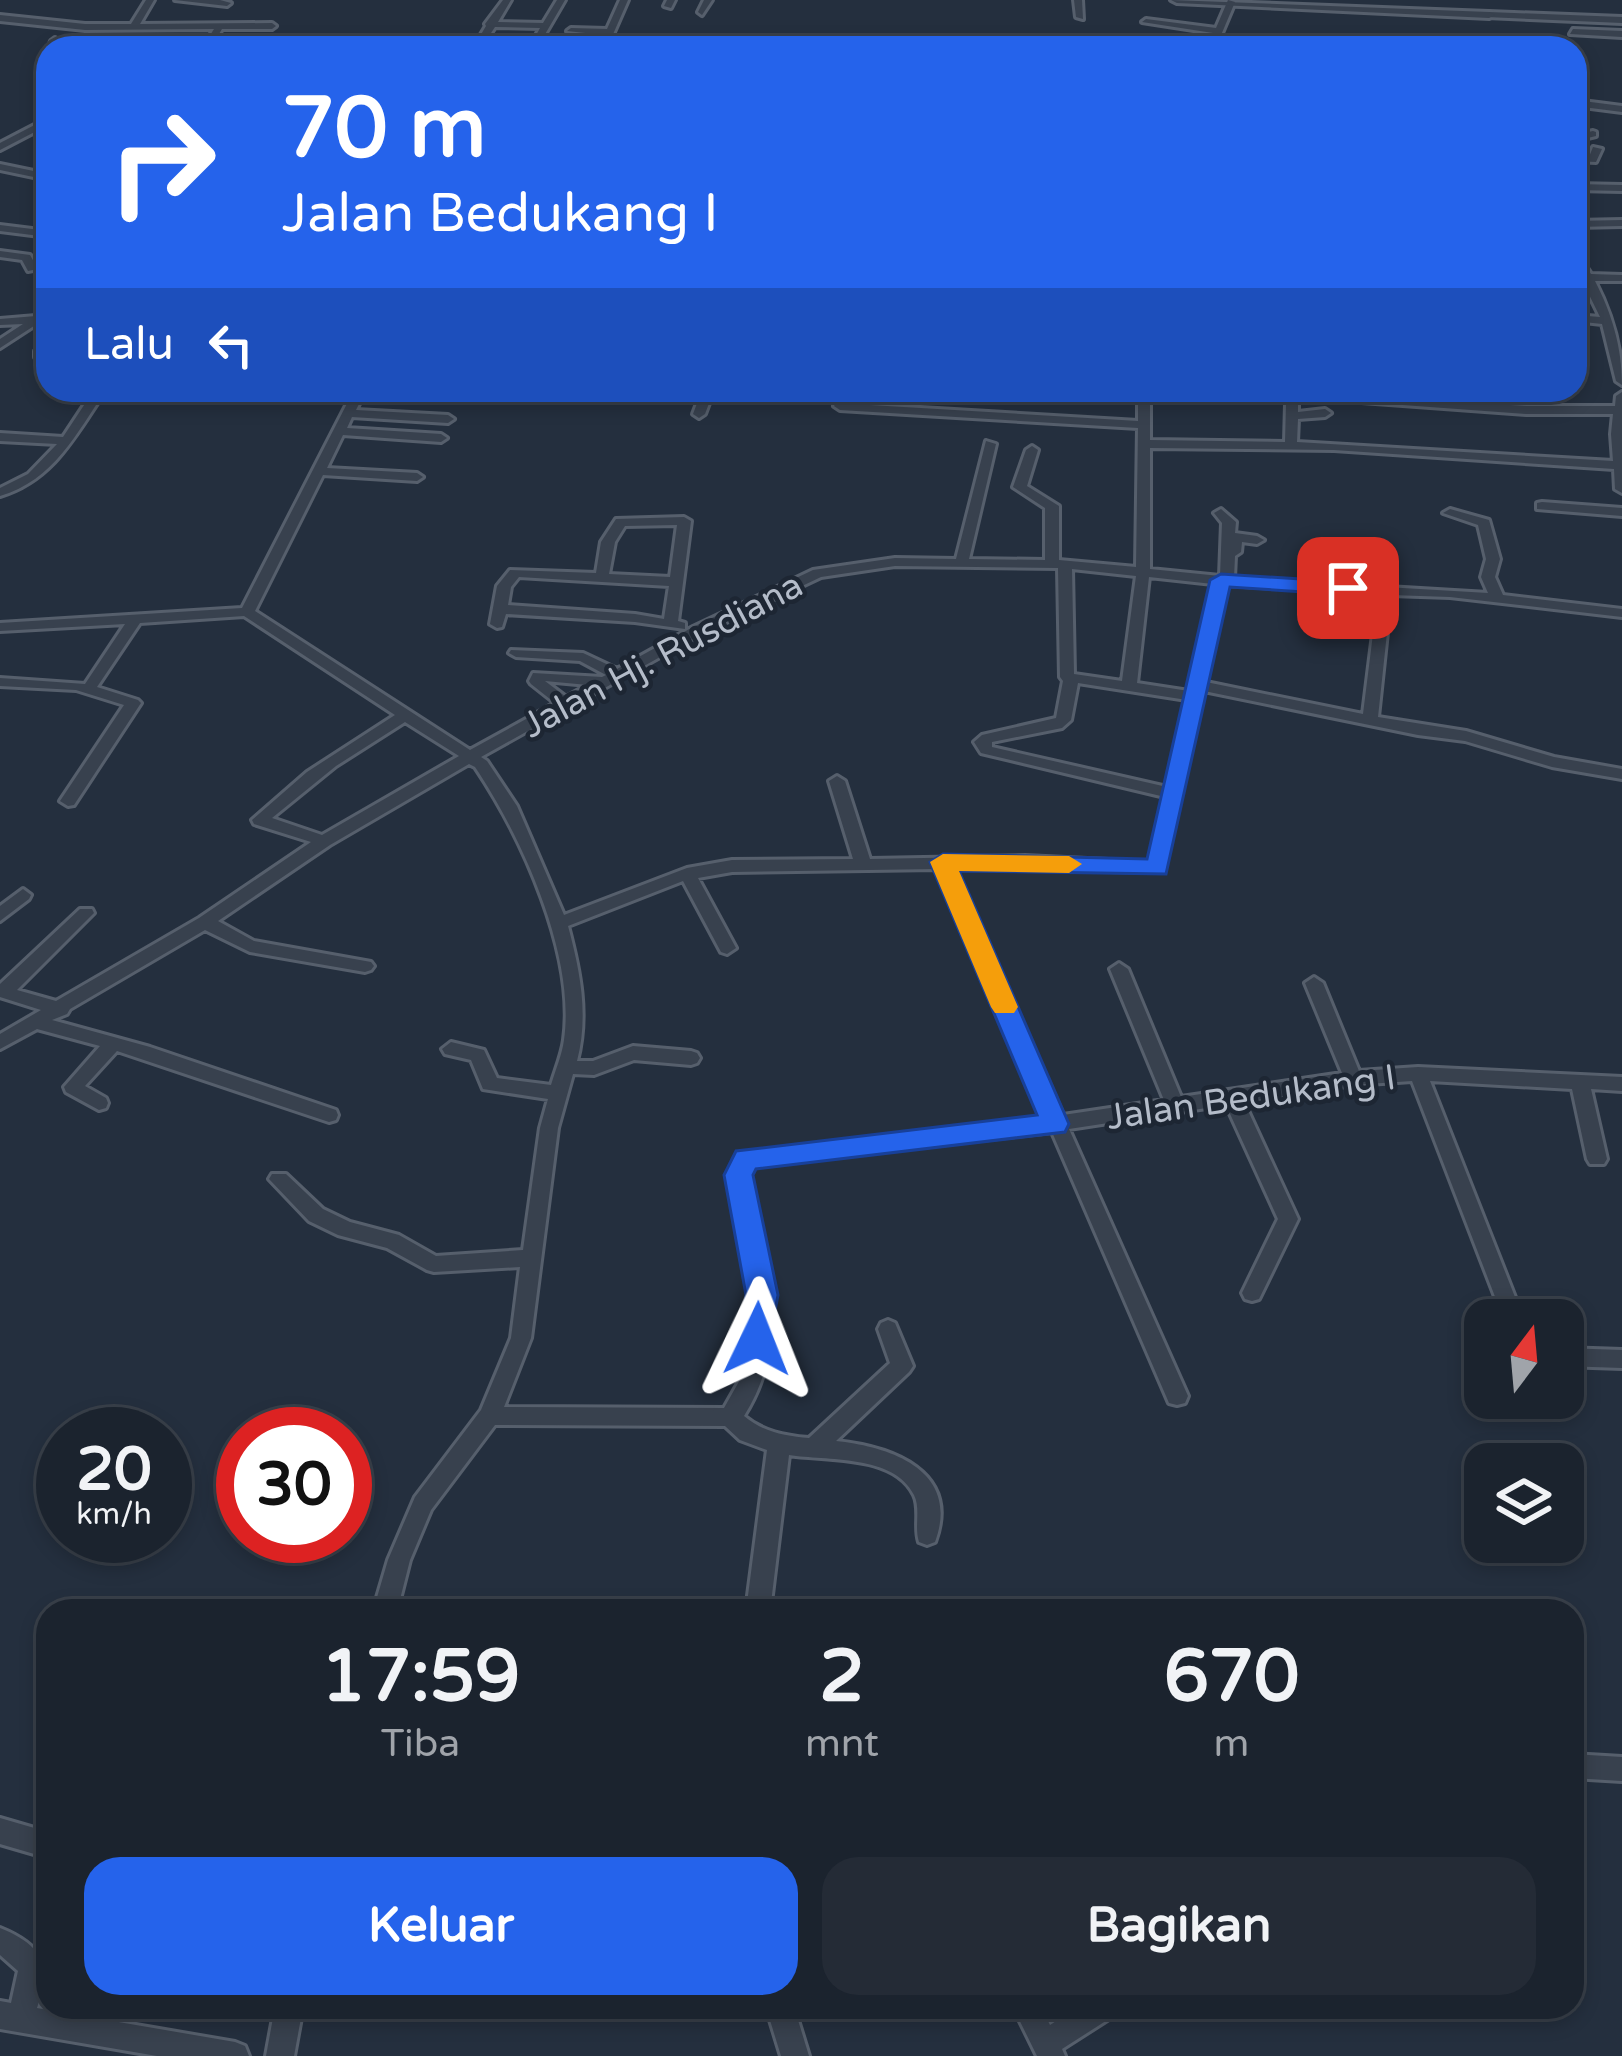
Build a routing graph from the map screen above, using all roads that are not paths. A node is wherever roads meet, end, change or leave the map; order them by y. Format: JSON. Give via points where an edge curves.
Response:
{"nodes":[{"id":1,"x":150,"y":0,"type":"edge"},
{"id":2,"x":179,"y":0,"type":"edge"},
{"id":3,"x":507,"y":0,"type":"edge"},
{"id":4,"x":561,"y":0,"type":"edge"},
{"id":5,"x":624,"y":0,"type":"edge"},
{"id":6,"x":708,"y":0,"type":"edge"},
{"id":7,"x":1078,"y":0,"type":"edge"},
{"id":8,"x":1178,"y":0,"type":"edge"},
{"id":9,"x":1559,"y":0,"type":"edge"},
{"id":10,"x":1599,"y":0,"type":"edge"},
{"id":11,"x":1238,"y":2,"type":"edge"},
{"id":12,"x":227,"y":3,"type":"edge"},
{"id":13,"x":1381,"y":4,"type":"edge"},
{"id":14,"x":1446,"y":6,"type":"edge"},
{"id":15,"x":1406,"y":10,"type":"junction"},
{"id":16,"x":703,"y":12,"type":"dead end"},
{"id":17,"x":1489,"y":15,"type":"junction"},
{"id":18,"x":1080,"y":17,"type":"dead end"},
{"id":19,"x":0,"y":18,"type":"edge"},
{"id":20,"x":1570,"y":18,"type":"junction"},
{"id":21,"x":1617,"y":20,"type":"edge"},
{"id":22,"x":1146,"y":22,"type":"dead end"},
{"id":23,"x":489,"y":24,"type":"junction"},
{"id":24,"x":272,"y":26,"type":"dead end"},
{"id":25,"x":546,"y":26,"type":"junction"},
{"id":26,"x":134,"y":27,"type":"junction"},
{"id":27,"x":218,"y":28,"type":"junction"},
{"id":28,"x":571,"y":31,"type":"dead end"},
{"id":29,"x":610,"y":32,"type":"junction"},
{"id":30,"x":1218,"y":32,"type":"junction"},
{"id":31,"x":1573,"y":32,"type":"dead end"},
{"id":32,"x":1622,"y":34,"type":"edge"},
{"id":33,"x":214,"y":36,"type":"edge"},
{"id":34,"x":483,"y":36,"type":"edge"},
{"id":35,"x":540,"y":36,"type":"edge"},
{"id":36,"x":608,"y":36,"type":"edge"},
{"id":37,"x":1216,"y":36,"type":"edge"},
{"id":38,"x":1408,"y":36,"type":"edge"},
{"id":39,"x":1507,"y":36,"type":"edge"},
{"id":40,"x":1587,"y":105,"type":"edge"},
{"id":41,"x":1622,"y":109,"type":"edge"},
{"id":42,"x":36,"y":128,"type":"edge"},
{"id":43,"x":1593,"y":134,"type":"dead end"},
{"id":44,"x":1587,"y":135,"type":"edge"},
{"id":45,"x":0,"y":147,"type":"edge"},
{"id":46,"x":1598,"y":149,"type":"dead end"},
{"id":47,"x":1587,"y":159,"type":"edge"},
{"id":48,"x":0,"y":167,"type":"edge"},
{"id":49,"x":14,"y":170,"type":"junction"},
{"id":50,"x":36,"y":175,"type":"edge"},
{"id":51,"x":0,"y":180,"type":"edge"},
{"id":52,"x":1587,"y":187,"type":"edge"},
{"id":53,"x":1622,"y":188,"type":"edge"},
{"id":54,"x":1622,"y":223,"type":"edge"},
{"id":55,"x":1587,"y":224,"type":"edge"},
{"id":56,"x":0,"y":229,"type":"edge"},
{"id":57,"x":36,"y":233,"type":"edge"},
{"id":58,"x":0,"y":254,"type":"edge"},
{"id":59,"x":36,"y":260,"type":"edge"},
{"id":60,"x":1588,"y":277,"type":"joint"},
{"id":61,"x":1622,"y":278,"type":"edge"},
{"id":62,"x":36,"y":319,"type":"edge"},
{"id":63,"x":1587,"y":319,"type":"edge"},
{"id":64,"x":1606,"y":321,"type":"junction"},
{"id":65,"x":0,"y":322,"type":"edge"},
{"id":66,"x":36,"y":323,"type":"edge"},
{"id":67,"x":1617,"y":337,"type":"edge"},
{"id":68,"x":0,"y":344,"type":"edge"},
{"id":69,"x":1622,"y":382,"type":"edge"},
{"id":70,"x":91,"y":402,"type":"edge"},
{"id":71,"x":354,"y":402,"type":"edge"},
{"id":72,"x":704,"y":402,"type":"edge"},
{"id":73,"x":1144,"y":402,"type":"edge"},
{"id":74,"x":1288,"y":402,"type":"edge"},
{"id":75,"x":1294,"y":402,"type":"edge"},
{"id":76,"x":1336,"y":402,"type":"edge"},
{"id":77,"x":840,"y":406,"type":"dead end"},
{"id":78,"x":348,"y":413,"type":"junction"},
{"id":79,"x":1325,"y":413,"type":"dead end"},
{"id":80,"x":699,"y":414,"type":"dead end"},
{"id":81,"x":448,"y":419,"type":"dead end"},
{"id":82,"x":1620,"y":421,"type":"edge"},
{"id":83,"x":1145,"y":425,"type":"junction"},
{"id":84,"x":339,"y":431,"type":"junction"},
{"id":85,"x":0,"y":437,"type":"edge"},
{"id":86,"x":441,"y":438,"type":"dead end"},
{"id":87,"x":63,"y":440,"type":"junction"},
{"id":88,"x":990,"y":444,"type":"dead end"},
{"id":89,"x":1145,"y":444,"type":"junction"},
{"id":90,"x":1291,"y":446,"type":"junction"},
{"id":91,"x":1032,"y":450,"type":"dead end"},
{"id":92,"x":1618,"y":465,"type":"junction"},
{"id":93,"x":319,"y":471,"type":"junction"},
{"id":94,"x":417,"y":477,"type":"dead end"},
{"id":95,"x":1622,"y":489,"type":"edge"},
{"id":96,"x":0,"y":492,"type":"edge"},
{"id":97,"x":1542,"y":506,"type":"dead end"},
{"id":98,"x":1450,"y":512,"type":"dead end"},
{"id":99,"x":1622,"y":512,"type":"edge"},
{"id":100,"x":1221,"y":513,"type":"dead end"},
{"id":101,"x":1257,"y":540,"type":"dead end"},
{"id":102,"x":962,"y":561,"type":"junction"},
{"id":103,"x":1059,"y":563,"type":"junction"},
{"id":104,"x":1144,"y":571,"type":"junction"},
{"id":105,"x":602,"y":578,"type":"junction"},
{"id":106,"x":1226,"y":580,"type":"junction"},
{"id":107,"x":676,"y":582,"type":"junction"},
{"id":108,"x":1385,"y":590,"type":"junction"},
{"id":109,"x":1498,"y":599,"type":"junction"},
{"id":110,"x":247,"y":612,"type":"junction"},
{"id":111,"x":1622,"y":613,"type":"edge"},
{"id":112,"x":137,"y":617,"type":"junction"},
{"id":113,"x":671,"y":622,"type":"junction"},
{"id":114,"x":0,"y":627,"type":"edge"},
{"id":115,"x":691,"y":634,"type":"junction"},
{"id":116,"x":516,"y":653,"type":"dead end"},
{"id":117,"x":611,"y":678,"type":"junction"},
{"id":118,"x":1071,"y":679,"type":"junction"},
{"id":119,"x":0,"y":682,"type":"edge"},
{"id":120,"x":1129,"y":686,"type":"junction"},
{"id":121,"x":89,"y":688,"type":"junction"},
{"id":122,"x":1198,"y":691,"type":"junction"},
{"id":123,"x":565,"y":704,"type":"junction"},
{"id":124,"x":407,"y":714,"type":"junction"},
{"id":125,"x":1370,"y":719,"type":"junction"},
{"id":126,"x":471,"y":756,"type":"junction"},
{"id":127,"x":1622,"y":774,"type":"edge"},
{"id":128,"x":837,"y":781,"type":"dead end"},
{"id":129,"x":1174,"y":794,"type":"junction"},
{"id":130,"x":68,"y":801,"type":"dead end"},
{"id":131,"x":324,"y":841,"type":"junction"},
{"id":132,"x":943,"y":862,"type":"junction"},
{"id":133,"x":862,"y":863,"type":"junction"},
{"id":134,"x":687,"y":874,"type":"junction"},
{"id":135,"x":23,"y":895,"type":"dead end"},
{"id":136,"x":1,"y":913,"type":"edge"},
{"id":137,"x":86,"y":913,"type":"dead end"},
{"id":138,"x":205,"y":922,"type":"junction"},
{"id":139,"x":559,"y":923,"type":"junction"},
{"id":140,"x":727,"y":948,"type":"dead end"},
{"id":141,"x":365,"y":966,"type":"dead end"},
{"id":142,"x":1119,"y":969,"type":"dead end"},
{"id":143,"x":1314,"y":983,"type":"dead end"},
{"id":144,"x":2,"y":992,"type":"edge"},
{"id":145,"x":61,"y":1009,"type":"junction"},
{"id":146,"x":37,"y":1022,"type":"junction"},
{"id":147,"x":0,"y":1042,"type":"edge"},
{"id":148,"x":113,"y":1044,"type":"junction"},
{"id":149,"x":451,"y":1049,"type":"dead end"},
{"id":150,"x":691,"y":1058,"type":"dead end"},
{"id":151,"x":565,"y":1067,"type":"junction"},
{"id":152,"x":1418,"y":1074,"type":"junction"},
{"id":153,"x":1353,"y":1078,"type":"junction"},
{"id":154,"x":1580,"y":1081,"type":"junction"},
{"id":155,"x":1622,"y":1084,"type":"edge"},
{"id":156,"x":557,"y":1093,"type":"junction"},
{"id":157,"x":1232,"y":1097,"type":"junction"},
{"id":158,"x":99,"y":1102,"type":"dead end"},
{"id":159,"x":1176,"y":1107,"type":"junction"},
{"id":160,"x":329,"y":1115,"type":"dead end"},
{"id":161,"x":1055,"y":1124,"type":"junction"},
{"id":162,"x":1597,"y":1159,"type":"dead end"},
{"id":163,"x":279,"y":1179,"type":"dead end"},
{"id":164,"x":533,"y":1258,"type":"junction"},
{"id":165,"x":1252,"y":1293,"type":"dead end"},
{"id":166,"x":1506,"y":1299,"type":"edge"},
{"id":167,"x":888,"y":1329,"type":"dead end"},
{"id":168,"x":1584,"y":1358,"type":"edge"},
{"id":169,"x":1622,"y":1359,"type":"edge"},
{"id":170,"x":1177,"y":1396,"type":"dead end"},
{"id":171,"x":489,"y":1417,"type":"junction"},
{"id":172,"x":729,"y":1417,"type":"junction"},
{"id":173,"x":779,"y":1443,"type":"junction"},
{"id":174,"x":814,"y":1448,"type":"junction"},
{"id":175,"x":927,"y":1534,"type":"dead end"},
{"id":176,"x":389,"y":1599,"type":"edge"},
{"id":177,"x":760,"y":1599,"type":"edge"},
{"id":178,"x":1584,"y":1766,"type":"edge"},
{"id":179,"x":1622,"y":1768,"type":"edge"},
{"id":180,"x":0,"y":1831,"type":"edge"},
{"id":181,"x":36,"y":1842,"type":"edge"},
{"id":182,"x":0,"y":1941,"type":"edge"},
{"id":183,"x":10,"y":2016,"type":"edge"},
{"id":184,"x":287,"y":2019,"type":"edge"},
{"id":185,"x":784,"y":2019,"type":"edge"},
{"id":186,"x":1033,"y":2019,"type":"edge"},
{"id":187,"x":1087,"y":2019,"type":"edge"},
{"id":188,"x":1049,"y":2049,"type":"edge"},
{"id":189,"x":236,"y":2056,"type":"edge"},
{"id":190,"x":280,"y":2056,"type":"edge"},
{"id":191,"x":795,"y":2056,"type":"edge"}],
"edges":[{"from":1,"to":26,"type":"street"},
{"from":2,"to":12,"type":"street"},
{"from":3,"to":23,"type":"street"},
{"from":4,"to":25,"type":"street"},
{"from":5,"to":29,"type":"street"},
{"from":6,"to":16,"type":"street"},
{"from":7,"to":18,"type":"street"},
{"from":8,"to":11,"type":"street"},
{"from":9,"to":20,"type":"street"},
{"from":10,"to":21,"type":"street"},
{"from":11,"to":13,"type":"street"},
{"from":11,"to":30,"type":"street"},
{"from":13,"to":15,"type":"street"},
{"from":14,"to":15,"type":"street"},
{"from":14,"to":17,"type":"street"},
{"from":15,"to":38,"type":"street"},
{"from":17,"to":20,"type":"street"},
{"from":17,"to":39,"type":"street"},
{"from":19,"to":26,"type":"street"},
{"from":20,"to":21,"type":"street"},
{"from":22,"to":30,"type":"street"},
{"from":23,"to":25,"type":"street"},
{"from":23,"to":34,"type":"street"},
{"from":24,"to":27,"type":"street"},
{"from":25,"to":35,"type":"street"},
{"from":26,"to":27,"type":"street"},
{"from":27,"to":33,"type":"street"},
{"from":28,"to":29,"type":"street"},
{"from":29,"to":36,"type":"street"},
{"from":30,"to":37,"type":"street"},
{"from":31,"to":32,"type":"street"},
{"from":40,"to":41,"type":"street"},
{"from":42,"to":45,"type":"street"},
{"from":43,"to":44,"type":"street"},
{"from":46,"to":47,"type":"street"},
{"from":48,"to":49,"type":"street"},
{"from":49,"to":50,"type":"street"},
{"from":49,"to":51,"type":"street"},
{"from":52,"to":53,"type":"street"},
{"from":54,"to":55,"type":"street"},
{"from":56,"to":57,"type":"street"},
{"from":58,"to":59,"type":"street","via":[[31,265]]},
{"from":60,"to":61,"type":"street"},
{"from":60,"to":64,"type":"street"},
{"from":62,"to":65,"type":"street"},
{"from":63,"to":64,"type":"street"},
{"from":64,"to":67,"type":"street"},
{"from":66,"to":68,"type":"street"},
{"from":67,"to":69,"type":"street"},
{"from":70,"to":87,"type":"street"},
{"from":71,"to":78,"type":"street"},
{"from":72,"to":80,"type":"street"},
{"from":73,"to":83,"type":"street"},
{"from":74,"to":90,"type":"street"},
{"from":75,"to":79,"type":"street"},
{"from":76,"to":82,"type":"street"},
{"from":77,"to":83,"type":"street"},
{"from":78,"to":81,"type":"street"},
{"from":78,"to":84,"type":"street"},
{"from":82,"to":92,"type":"street"},
{"from":83,"to":89,"type":"street"},
{"from":84,"to":86,"type":"street"},
{"from":84,"to":93,"type":"street"},
{"from":85,"to":87,"type":"street"},
{"from":87,"to":96,"type":"street","via":[[32,482]]},
{"from":88,"to":102,"type":"street"},
{"from":89,"to":90,"type":"street"},
{"from":89,"to":104,"type":"street"},
{"from":90,"to":92,"type":"street"},
{"from":91,"to":103,"type":"street","via":[[1020,487],[1052,506]]},
{"from":92,"to":95,"type":"street"},
{"from":93,"to":94,"type":"street"},
{"from":93,"to":110,"type":"street"},
{"from":97,"to":99,"type":"street"},
{"from":98,"to":109,"type":"street","via":[[1484,523]]},
{"from":100,"to":106,"type":"street","via":[[1229,522]]},
{"from":101,"to":106,"type":"street","via":[[1236,537]]},
{"from":102,"to":103,"type":"street","name":"Jalan Hj. Rusdiana"},
{"from":102,"to":115,"type":"street","name":"Jalan Hj. Rusdiana","via":[[818,573]]},
{"from":103,"to":104,"type":"street","name":"Jalan Hj. Rusdiana"},
{"from":103,"to":118,"type":"street"},
{"from":104,"to":106,"type":"street","name":"Jalan Hj. Rusdiana"},
{"from":104,"to":120,"type":"street"},
{"from":105,"to":107,"type":"street"},
{"from":105,"to":107,"type":"street","via":[[617,525],[673,518],[686,524]]},
{"from":105,"to":113,"type":"street","via":[[515,573],[498,616]]},
{"from":106,"to":108,"type":"street","name":"Jalan Hj. Rusdiana"},
{"from":106,"to":122,"type":"street"},
{"from":107,"to":113,"type":"street"},
{"from":108,"to":109,"type":"street","name":"Jalan Hj. Rusdiana"},
{"from":108,"to":125,"type":"street"},
{"from":109,"to":111,"type":"street","name":"Jalan Hj. Rusdiana"},
{"from":110,"to":112,"type":"street"},
{"from":110,"to":124,"type":"street"},
{"from":112,"to":114,"type":"street"},
{"from":112,"to":121,"type":"street"},
{"from":113,"to":115,"type":"street"},
{"from":115,"to":117,"type":"street","name":"Jalan Hj. Rusdiana"},
{"from":116,"to":117,"type":"street","via":[[583,657]]},
{"from":117,"to":123,"type":"street","name":"Jalan Hj. Rusdiana"},
{"from":117,"to":123,"type":"street","via":[[538,676]]},
{"from":118,"to":120,"type":"street"},
{"from":118,"to":129,"type":"street","via":[[1057,725],[987,738],[986,749]]},
{"from":119,"to":121,"type":"street"},
{"from":120,"to":122,"type":"street"},
{"from":121,"to":130,"type":"street","via":[[133,707]]},
{"from":122,"to":125,"type":"street"},
{"from":122,"to":129,"type":"street"},
{"from":123,"to":126,"type":"street","name":"Jalan Hj. Rusdiana"},
{"from":124,"to":126,"type":"street"},
{"from":124,"to":131,"type":"street","via":[[347,748],[260,820]]},
{"from":125,"to":127,"type":"street"},
{"from":126,"to":131,"type":"street","name":"Jalan Hj. Rusdiana"},
{"from":126,"to":139,"type":"street","via":[[498,786]]},
{"from":128,"to":133,"type":"street"},
{"from":129,"to":132,"type":"street","via":[[1157,868]]},
{"from":131,"to":138,"type":"street","name":"Jalan Hj. Rusdiana"},
{"from":132,"to":133,"type":"street"},
{"from":132,"to":161,"type":"street"},
{"from":133,"to":134,"type":"street","via":[[759,863]]},
{"from":134,"to":139,"type":"street"},
{"from":134,"to":140,"type":"street"},
{"from":135,"to":136,"type":"street"},
{"from":137,"to":144,"type":"street"},
{"from":138,"to":141,"type":"street","via":[[250,946]]},
{"from":138,"to":145,"type":"street","name":"Jalan Hj. Rusdiana"},
{"from":139,"to":151,"type":"street","via":[[574,1007]]},
{"from":142,"to":159,"type":"street"},
{"from":143,"to":153,"type":"street"},
{"from":144,"to":145,"type":"street"},
{"from":145,"to":146,"type":"street","name":"Jalan Hj. Rusdiana"},
{"from":146,"to":147,"type":"street","name":"Jalan Hj. Rusdiana"},
{"from":146,"to":148,"type":"street"},
{"from":148,"to":158,"type":"street","via":[[73,1087]]},
{"from":148,"to":160,"type":"street"},
{"from":149,"to":156,"type":"street","via":[[478,1055],[490,1084]]},
{"from":150,"to":151,"type":"street","via":[[633,1053],[594,1068]]},
{"from":151,"to":156,"type":"street"},
{"from":152,"to":153,"type":"street","name":"Jalan Bedukang I"},
{"from":152,"to":154,"type":"street","name":"Jalan Bedukang I"},
{"from":152,"to":166,"type":"street"},
{"from":153,"to":157,"type":"street","name":"Jalan Bedukang I"},
{"from":154,"to":155,"type":"street","name":"Jalan Bedukang I"},
{"from":154,"to":162,"type":"street"},
{"from":156,"to":164,"type":"street"},
{"from":157,"to":159,"type":"street","name":"Jalan Bedukang I"},
{"from":157,"to":165,"type":"street","via":[[1288,1219]]},
{"from":159,"to":161,"type":"street","name":"Jalan Bedukang I"},
{"from":161,"to":170,"type":"street"},
{"from":161,"to":172,"type":"street","name":"Jalan Bedukang I","via":[[741,1163],[762,1302],[752,1376]]},
{"from":163,"to":164,"type":"street","via":[[316,1215],[434,1264]]},
{"from":164,"to":171,"type":"street","via":[[521,1338]]},
{"from":167,"to":174,"type":"street","via":[[902,1366]]},
{"from":168,"to":169,"type":"street"},
{"from":171,"to":172,"type":"street"},
{"from":171,"to":176,"type":"street","via":[[423,1504]]},
{"from":172,"to":173,"type":"street","via":[[754,1438]]},
{"from":173,"to":174,"type":"street"},
{"from":173,"to":177,"type":"street"},
{"from":174,"to":175,"type":"street","via":[[911,1474],[926,1496]]},
{"from":178,"to":179,"type":"street"},
{"from":180,"to":181,"type":"street"},
{"from":182,"to":183,"type":"street","via":[[30,1962],[32,1985]]},
{"from":183,"to":189,"type":"street"},
{"from":184,"to":190,"type":"street"},
{"from":185,"to":191,"type":"street"},
{"from":186,"to":188,"type":"street"},
{"from":187,"to":188,"type":"street"}]}
